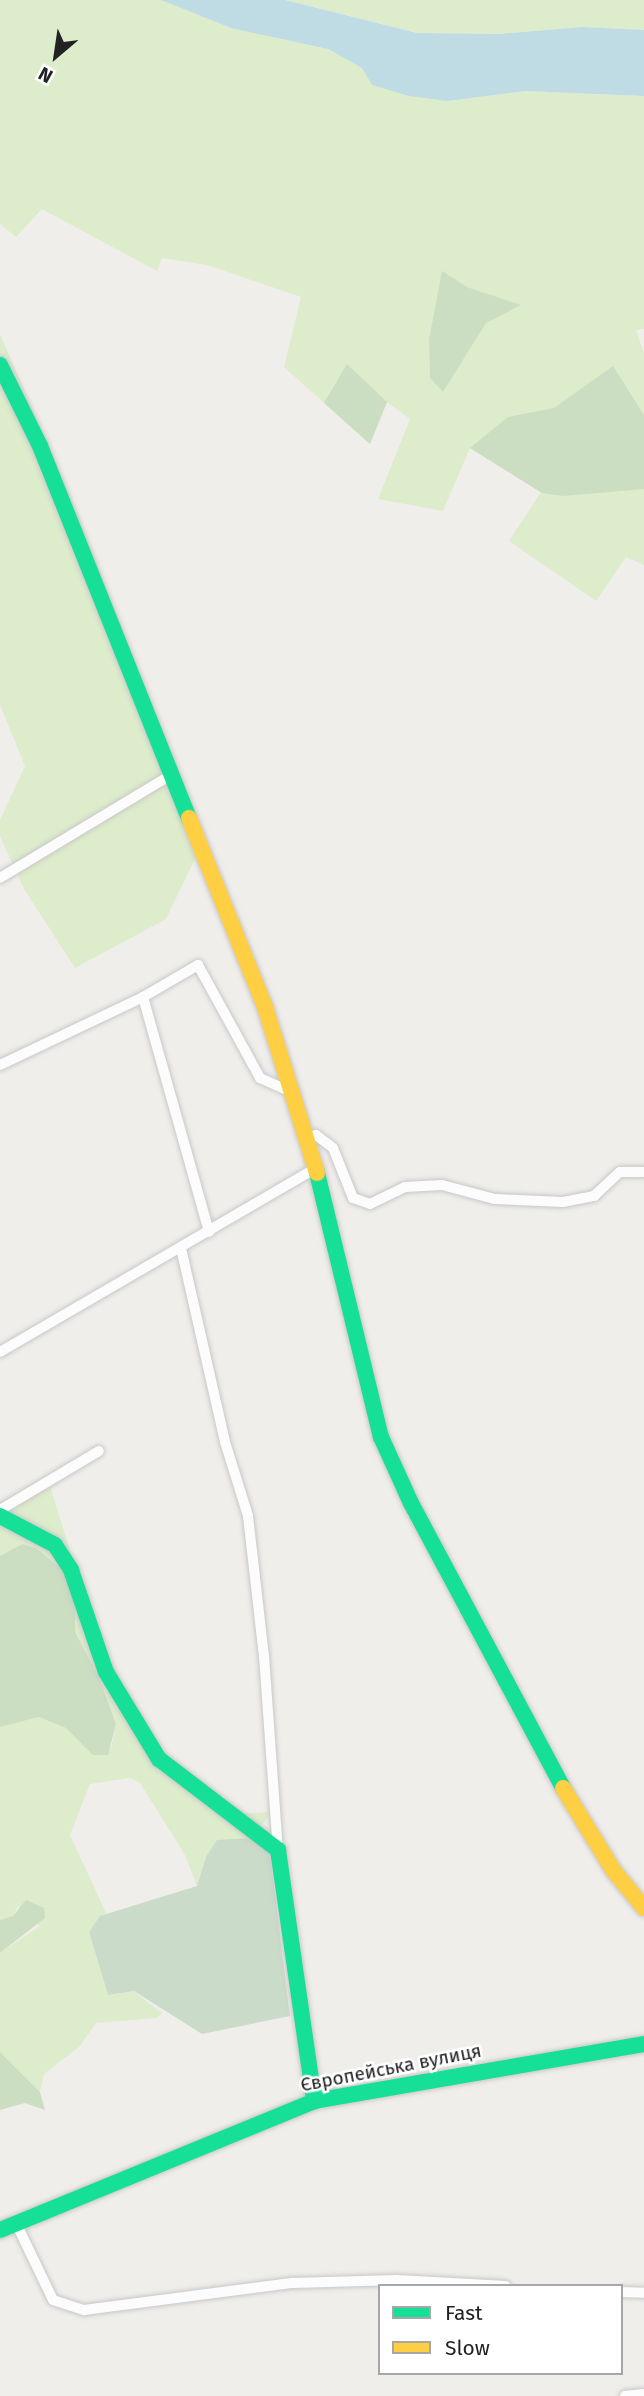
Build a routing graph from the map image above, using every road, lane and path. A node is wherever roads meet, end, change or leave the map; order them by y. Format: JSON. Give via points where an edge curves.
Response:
{"nodes":[{"id":1,"x":0,"y":365,"type":"edge"},
{"id":2,"x":169,"y":776,"type":"junction"},
{"id":3,"x":0,"y":878,"type":"edge"},
{"id":4,"x":143,"y":997,"type":"junction"},
{"id":5,"x":0,"y":1065,"type":"edge"},
{"id":6,"x":293,"y":1093,"type":"junction"},
{"id":7,"x":308,"y":1137,"type":"junction"},
{"id":8,"x":315,"y":1169,"type":"junction"},
{"id":9,"x":644,"y":1172,"type":"edge"},
{"id":10,"x":209,"y":1232,"type":"junction"},
{"id":11,"x":181,"y":1248,"type":"junction"},
{"id":12,"x":0,"y":1352,"type":"edge"},
{"id":13,"x":99,"y":1451,"type":"dead end"},
{"id":14,"x":0,"y":1510,"type":"edge"},
{"id":15,"x":0,"y":1516,"type":"edge"},
{"id":16,"x":278,"y":1850,"type":"junction"},
{"id":17,"x":644,"y":1908,"type":"edge"},
{"id":18,"x":644,"y":2044,"type":"edge"},
{"id":19,"x":314,"y":2101,"type":"junction"},
{"id":20,"x":16,"y":2223,"type":"junction"},
{"id":21,"x":0,"y":2230,"type":"edge"},
{"id":22,"x":470,"y":2284,"type":"edge"},
{"id":23,"x":623,"y":2292,"type":"edge"},
{"id":24,"x":644,"y":2293,"type":"edge"},
{"id":25,"x":644,"y":2395,"type":"edge"},
{"id":26,"x":625,"y":2396,"type":"edge"}],
"edges":[{"from":1,"to":2,"type":"main road","via":[[40,446]]},
{"from":2,"to":3,"type":"street"},
{"from":2,"to":6,"type":"main road","via":[[265,1007]]},
{"from":4,"to":5,"type":"street"},
{"from":4,"to":6,"type":"street","via":[[198,965],[260,1078]]},
{"from":4,"to":10,"type":"street"},
{"from":6,"to":7,"type":"main road"},
{"from":7,"to":8,"type":"main road"},
{"from":7,"to":9,"type":"street","via":[[316,1135],[333,1148],[353,1198],[370,1204],[405,1187],[442,1185],[495,1199],[563,1202],[594,1196],[620,1172]]},
{"from":8,"to":10,"type":"street"},
{"from":8,"to":17,"type":"main road","via":[[381,1437],[411,1503],[562,1786],[612,1870]]},
{"from":10,"to":11,"type":"street"},
{"from":11,"to":12,"type":"street"},
{"from":11,"to":16,"type":"street","via":[[225,1442],[248,1516]]},
{"from":13,"to":14,"type":"street"},
{"from":15,"to":16,"type":"main road","via":[[55,1545],[71,1570],[106,1672],[159,1759]]},
{"from":16,"to":19,"type":"main road"},
{"from":18,"to":19,"type":"main road","name":"Європейська вулиця"},
{"from":19,"to":20,"type":"main road","name":"Європейська вулиця"},
{"from":20,"to":21,"type":"main road","name":"Європейська вулиця"},
{"from":20,"to":22,"type":"street","via":[[53,2300],[84,2309],[293,2283],[397,2280]]},
{"from":23,"to":24,"type":"street"},
{"from":25,"to":26,"type":"street"}]}
